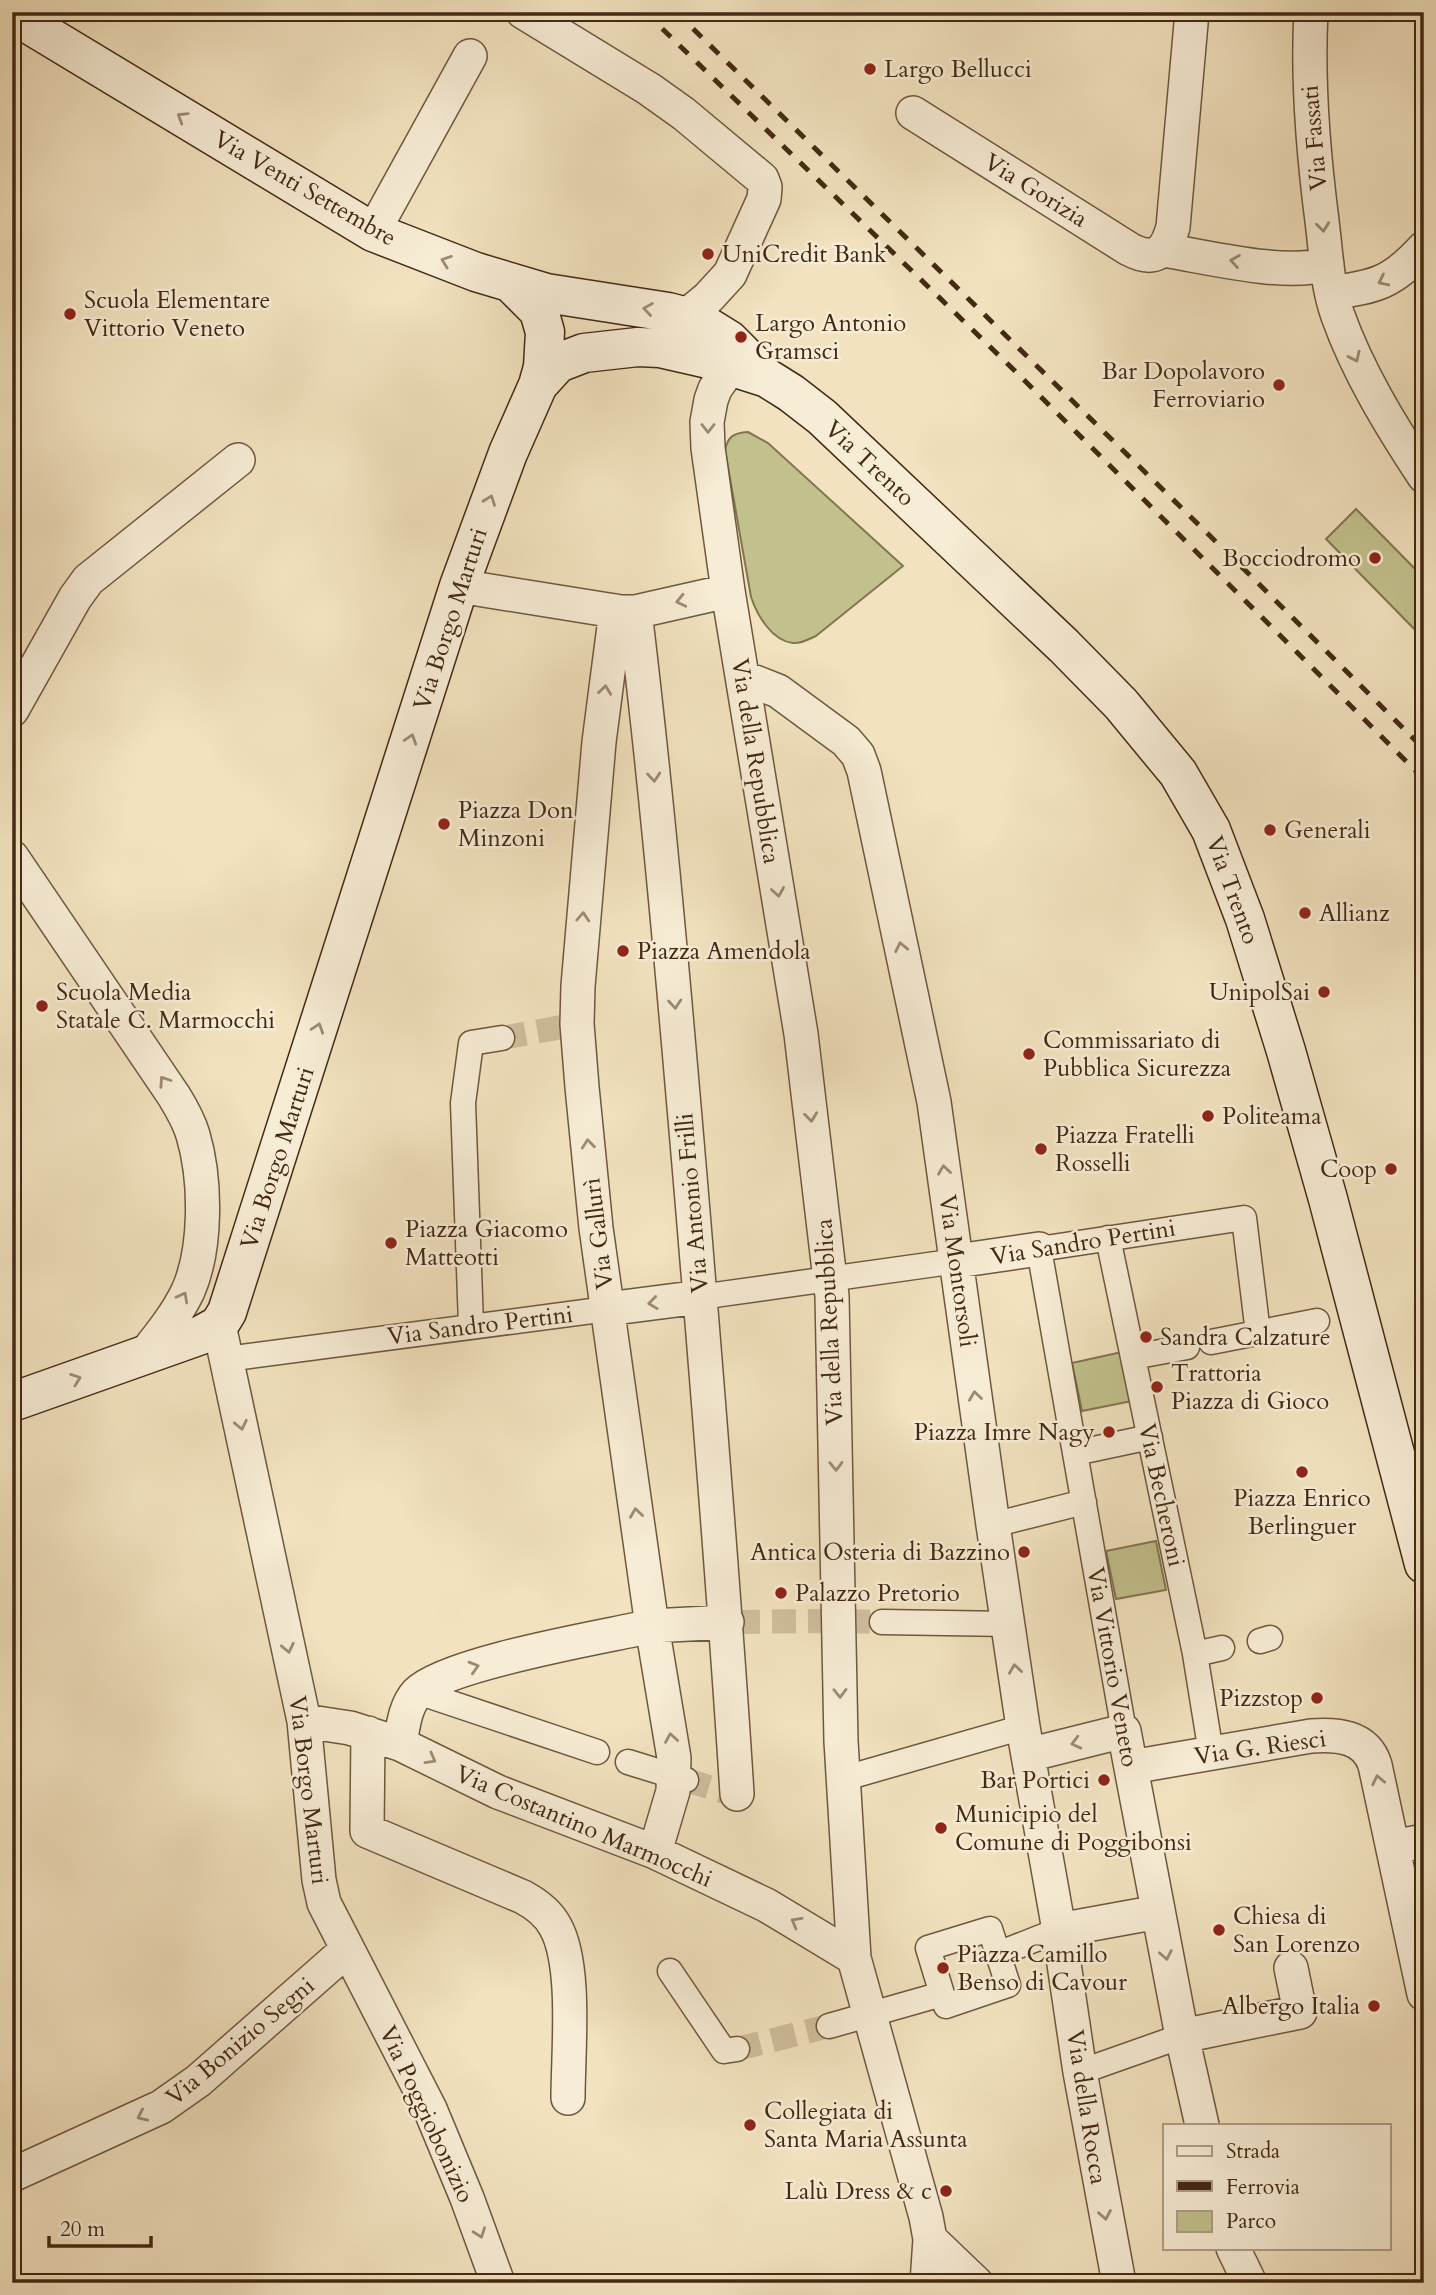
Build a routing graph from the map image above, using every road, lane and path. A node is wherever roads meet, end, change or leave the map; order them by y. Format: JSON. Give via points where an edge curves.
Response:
{"nodes":[{"id":1,"x":523,"y":12,"type":"edge"},
{"id":2,"x":1192,"y":12,"type":"edge"},
{"id":3,"x":1311,"y":12,"type":"edge"},
{"id":4,"x":12,"y":14,"type":"edge"},
{"id":5,"x":470,"y":56,"type":"dead end"},
{"id":6,"x":913,"y":113,"type":"dead end"},
{"id":7,"x":373,"y":232,"type":"junction"},
{"id":8,"x":1424,"y":248,"type":"edge"},
{"id":9,"x":1163,"y":250,"type":"junction"},
{"id":10,"x":1329,"y":278,"type":"junction"},
{"id":11,"x":511,"y":282,"type":"junction"},
{"id":12,"x":686,"y":316,"type":"junction"},
{"id":13,"x":731,"y":366,"type":"junction"},
{"id":14,"x":767,"y":378,"type":"junction"},
{"id":15,"x":538,"y":385,"type":"junction"},
{"id":16,"x":239,"y":460,"type":"dead end"},
{"id":17,"x":1424,"y":476,"type":"edge"},
{"id":18,"x":459,"y":586,"type":"junction"},
{"id":19,"x":728,"y":591,"type":"junction"},
{"id":20,"x":625,"y":611,"type":"junction"},
{"id":21,"x":744,"y":679,"type":"junction"},
{"id":22,"x":12,"y":709,"type":"edge"},
{"id":23,"x":12,"y":857,"type":"edge"},
{"id":24,"x":502,"y":1038,"type":"tunnel mouth"},
{"id":25,"x":1108,"y":1238,"type":"junction"},
{"id":26,"x":1039,"y":1249,"type":"junction"},
{"id":27,"x":957,"y":1261,"type":"junction"},
{"id":28,"x":831,"y":1280,"type":"junction"},
{"id":29,"x":700,"y":1297,"type":"junction"},
{"id":30,"x":607,"y":1309,"type":"junction"},
{"id":31,"x":1317,"y":1321,"type":"dead end"},
{"id":32,"x":471,"y":1325,"type":"junction"},
{"id":33,"x":1258,"y":1333,"type":"junction"},
{"id":34,"x":223,"y":1342,"type":"junction"},
{"id":35,"x":145,"y":1353,"type":"junction"},
{"id":36,"x":1133,"y":1357,"type":"junction"},
{"id":37,"x":12,"y":1402,"type":"edge"},
{"id":38,"x":1150,"y":1437,"type":"junction"},
{"id":39,"x":1075,"y":1453,"type":"junction"},
{"id":40,"x":1084,"y":1502,"type":"junction"},
{"id":41,"x":993,"y":1525,"type":"junction"},
{"id":42,"x":1424,"y":1564,"type":"edge"},
{"id":43,"x":731,"y":1622,"type":"junction"},
{"id":44,"x":882,"y":1622,"type":"tunnel mouth"},
{"id":45,"x":1009,"y":1623,"type":"junction"},
{"id":46,"x":652,"y":1626,"type":"junction"},
{"id":47,"x":1222,"y":1648,"type":"dead end"},
{"id":48,"x":1195,"y":1654,"type":"junction"},
{"id":49,"x":418,"y":1692,"type":"junction"},
{"id":50,"x":304,"y":1721,"type":"junction"},
{"id":51,"x":1125,"y":1731,"type":"junction"},
{"id":52,"x":368,"y":1733,"type":"junction"},
{"id":53,"x":1026,"y":1741,"type":"junction"},
{"id":54,"x":400,"y":1744,"type":"junction"},
{"id":55,"x":597,"y":1752,"type":"dead end"},
{"id":56,"x":1212,"y":1753,"type":"junction"},
{"id":57,"x":628,"y":1762,"type":"dead end"},
{"id":58,"x":1131,"y":1767,"type":"junction"},
{"id":59,"x":680,"y":1779,"type":"junction"},
{"id":60,"x":842,"y":1779,"type":"junction"},
{"id":61,"x":731,"y":1793,"type":"dead end"},
{"id":62,"x":1408,"y":1844,"type":"edge"},
{"id":63,"x":655,"y":1852,"type":"junction"},
{"id":64,"x":1158,"y":1912,"type":"junction"},
{"id":65,"x":1059,"y":1930,"type":"junction"},
{"id":66,"x":346,"y":1950,"type":"junction"},
{"id":67,"x":998,"y":1954,"type":"junction"},
{"id":68,"x":854,"y":1958,"type":"junction"},
{"id":69,"x":1291,"y":1968,"type":"dead end"},
{"id":70,"x":670,"y":1971,"type":"dead end"},
{"id":71,"x":942,"y":1994,"type":"junction"},
{"id":72,"x":1424,"y":1994,"type":"edge"},
{"id":73,"x":870,"y":2015,"type":"junction"},
{"id":74,"x":829,"y":2026,"type":"tunnel mouth"},
{"id":75,"x":1182,"y":2036,"type":"junction"},
{"id":76,"x":737,"y":2049,"type":"dead end"},
{"id":77,"x":1080,"y":2072,"type":"junction"},
{"id":78,"x":568,"y":2098,"type":"dead end"},
{"id":79,"x":1202,"y":2124,"type":"edge"},
{"id":80,"x":12,"y":2175,"type":"edge"},
{"id":81,"x":930,"y":2239,"type":"junction"},
{"id":82,"x":1234,"y":2250,"type":"edge"},
{"id":83,"x":498,"y":2283,"type":"edge"},
{"id":84,"x":927,"y":2283,"type":"edge"},
{"id":85,"x":976,"y":2283,"type":"edge"},
{"id":86,"x":1119,"y":2283,"type":"edge"},
{"id":87,"x":1250,"y":2283,"type":"edge"}],
"edges":[{"from":1,"to":12,"type":"street","via":[[667,102],[764,183],[764,199],[734,267]]},
{"from":2,"to":9,"type":"street","via":[[1173,227]]},
{"from":3,"to":10,"type":"street","name":"Via Fassati","one_way":true,"via":[[1313,149]]},
{"from":7,"to":4,"type":"main road","name":"Via Venti Settembre","one_way":true},
{"from":5,"to":7,"type":"street"},
{"from":6,"to":9,"type":"street","name":"Via Gorizia","via":[[1136,253]]},
{"from":11,"to":7,"type":"main road","name":"Via Venti Settembre","one_way":true},
{"from":8,"to":10,"type":"street","name":"Via Gorizia","one_way":true,"via":[[1387,280],[1368,287]]},
{"from":10,"to":9,"type":"street","name":"Via Gorizia","one_way":true,"via":[[1308,268],[1287,269]]},
{"from":10,"to":17,"type":"street","name":"Via Fassati","one_way":true,"via":[[1360,369]]},
{"from":12,"to":11,"type":"main road","name":"Via Venti Settembre","one_way":true,"via":[[547,293]]},
{"from":11,"to":15,"type":"main road","via":[[533,302],[545,332]]},
{"from":12,"to":14,"type":"main road","name":"Via Venti Settembre","via":[[729,340]]},
{"from":13,"to":14,"type":"main road"},
{"from":13,"to":15,"type":"main road","via":[[660,348],[607,349],[569,357]]},
{"from":13,"to":19,"type":"street","name":"Via della Repubblica","one_way":true,"via":[[715,389],[707,422]]},
{"from":14,"to":42,"type":"main road","name":"Via Trento","via":[[833,427],[1077,659],[1156,744],[1200,810],[1233,881],[1273,1006]]},
{"from":18,"to":15,"type":"main road","name":"Via Borgo Marturi","one_way":true},
{"from":16,"to":22,"type":"street","via":[[88,580]]},
{"from":18,"to":20,"type":"street"},
{"from":34,"to":18,"type":"main road","name":"Via Borgo Marturi","one_way":true,"via":[[230,1303]]},
{"from":19,"to":20,"type":"street","one_way":true},
{"from":19,"to":21,"type":"street","name":"Via della Repubblica"},
{"from":20,"to":29,"type":"street","name":"Via Antonio Frilli","one_way":true,"via":[[653,760]]},
{"from":30,"to":20,"type":"street","name":"Via Gallurì","one_way":true,"via":[[572,1025],[599,742]]},
{"from":27,"to":21,"type":"street","name":"Via Montorsoli","one_way":true,"via":[[929,1076],[862,762],[846,741],[788,698]]},
{"from":21,"to":28,"type":"street","name":"Via della Repubblica","one_way":true,"via":[[801,1034]]},
{"from":35,"to":23,"type":"street","one_way":true,"via":[[181,1303],[196,1263],[201,1209],[193,1136],[174,1096]]},
{"from":24,"to":32,"type":"street","via":[[471,1043],[463,1103]]},
{"from":25,"to":26,"type":"street","name":"Via Sandro Pertini"},
{"from":25,"to":33,"type":"street","name":"Via Sandro Pertini","via":[[1244,1218]]},
{"from":25,"to":36,"type":"street","name":"Via Becheroni"},
{"from":26,"to":27,"type":"street","name":"Via Sandro Pertini"},
{"from":26,"to":39,"type":"street","name":"Via Vittorio Veneto"},
{"from":27,"to":28,"type":"street","name":"Via Sandro Pertini"},
{"from":41,"to":27,"type":"street","name":"Via Montorsoli","one_way":true},
{"from":28,"to":29,"type":"street","name":"Via Sandro Pertini"},
{"from":28,"to":60,"type":"street","name":"Via della Repubblica","one_way":true},
{"from":29,"to":30,"type":"street","name":"Via Sandro Pertini","one_way":true},
{"from":29,"to":43,"type":"street","name":"Via Antonio Frilli"},
{"from":30,"to":32,"type":"street","name":"Via Sandro Pertini"},
{"from":46,"to":30,"type":"street","name":"Via Gallurì","one_way":true},
{"from":31,"to":33,"type":"street"},
{"from":32,"to":34,"type":"street","name":"Via Sandro Pertini"},
{"from":33,"to":36,"type":"street"},
{"from":34,"to":35,"type":"main road","via":[[201,1335]]},
{"from":34,"to":50,"type":"street","name":"Via Borgo Marturi","one_way":true},
{"from":37,"to":35,"type":"main road","one_way":true},
{"from":36,"to":38,"type":"street","name":"Via Becheroni"},
{"from":38,"to":39,"type":"street"},
{"from":38,"to":48,"type":"street","name":"Via Becheroni"},
{"from":39,"to":40,"type":"street","name":"Via Vittorio Veneto"},
{"from":40,"to":41,"type":"street"},
{"from":40,"to":51,"type":"street","name":"Via Vittorio Veneto"},
{"from":41,"to":45,"type":"street","name":"Via Montorsoli"},
{"from":43,"to":46,"type":"street"},
{"from":43,"to":61,"type":"street","name":"Via Antonio Frilli"},
{"from":44,"to":45,"type":"street"},
{"from":53,"to":45,"type":"street","name":"Via Montorsoli","one_way":true},
{"from":49,"to":46,"type":"street","one_way":true,"via":[[476,1667]]},
{"from":59,"to":46,"type":"street","name":"Via Gallurì","one_way":true},
{"from":47,"to":48,"type":"street"},
{"from":48,"to":56,"type":"street","name":"Via Becheroni"},
{"from":49,"to":54,"type":"street","via":[[410,1704]]},
{"from":49,"to":55,"type":"street"},
{"from":50,"to":52,"type":"street","name":"Via Costantino Marmocchi"},
{"from":50,"to":66,"type":"street","name":"Via Borgo Marturi","via":[[321,1894]]},
{"from":51,"to":53,"type":"street","one_way":true},
{"from":51,"to":58,"type":"street","name":"Via Vittorio Veneto"},
{"from":52,"to":54,"type":"street","name":"Via Costantino Marmocchi"},
{"from":52,"to":78,"type":"street","via":[[367,1831],[523,1897],[555,1926],[568,1972]]},
{"from":53,"to":60,"type":"street"},
{"from":53,"to":65,"type":"street","name":"Via Montorsoli"},
{"from":54,"to":63,"type":"street","name":"Via Costantino Marmocchi","one_way":true,"via":[[488,1788]]},
{"from":56,"to":58,"type":"street","name":"Via G. Riesci"},
{"from":62,"to":56,"type":"street","name":"Via G. Riesci","one_way":true,"via":[[1371,1754],[1361,1744],[1326,1735]]},
{"from":57,"to":59,"type":"street"},
{"from":58,"to":64,"type":"street","name":"Via Vittorio Veneto"},
{"from":59,"to":63,"type":"street","name":"Via Gallurì"},
{"from":60,"to":68,"type":"street","name":"Via della Repubblica"},
{"from":62,"to":72,"type":"street","name":"Via G. Riesci"},
{"from":68,"to":63,"type":"street","name":"Via Costantino Marmocchi","one_way":true,"via":[[766,1905]]},
{"from":64,"to":65,"type":"street"},
{"from":64,"to":75,"type":"street","name":"Via Vittorio Veneto","one_way":true},
{"from":65,"to":67,"type":"street"},
{"from":65,"to":77,"type":"street","name":"Via della Rocca"},
{"from":66,"to":80,"type":"street","name":"Via Bonizio Segni","one_way":true,"via":[[174,2100]]},
{"from":66,"to":83,"type":"street","name":"Via Poggiobonizio","one_way":true,"via":[[430,2109]]},
{"from":67,"to":71,"type":"street","via":[[1008,1985],[946,2006]]},
{"from":67,"to":71,"type":"street","via":[[990,1929],[928,1948]]},
{"from":68,"to":73,"type":"street","name":"Via della Repubblica"},
{"from":69,"to":75,"type":"street","via":[[1300,2012]]},
{"from":70,"to":76,"type":"street","via":[[724,2052]]},
{"from":71,"to":73,"type":"street"},
{"from":73,"to":74,"type":"street"},
{"from":73,"to":81,"type":"street","name":"Via della Repubblica"},
{"from":75,"to":77,"type":"street"},
{"from":75,"to":79,"type":"street","name":"Via Vittorio Veneto"},
{"from":77,"to":86,"type":"street","name":"Via della Rocca","one_way":true},
{"from":81,"to":84,"type":"street","name":"Via della Repubblica"},
{"from":81,"to":85,"type":"street"},
{"from":82,"to":87,"type":"street"}]}
